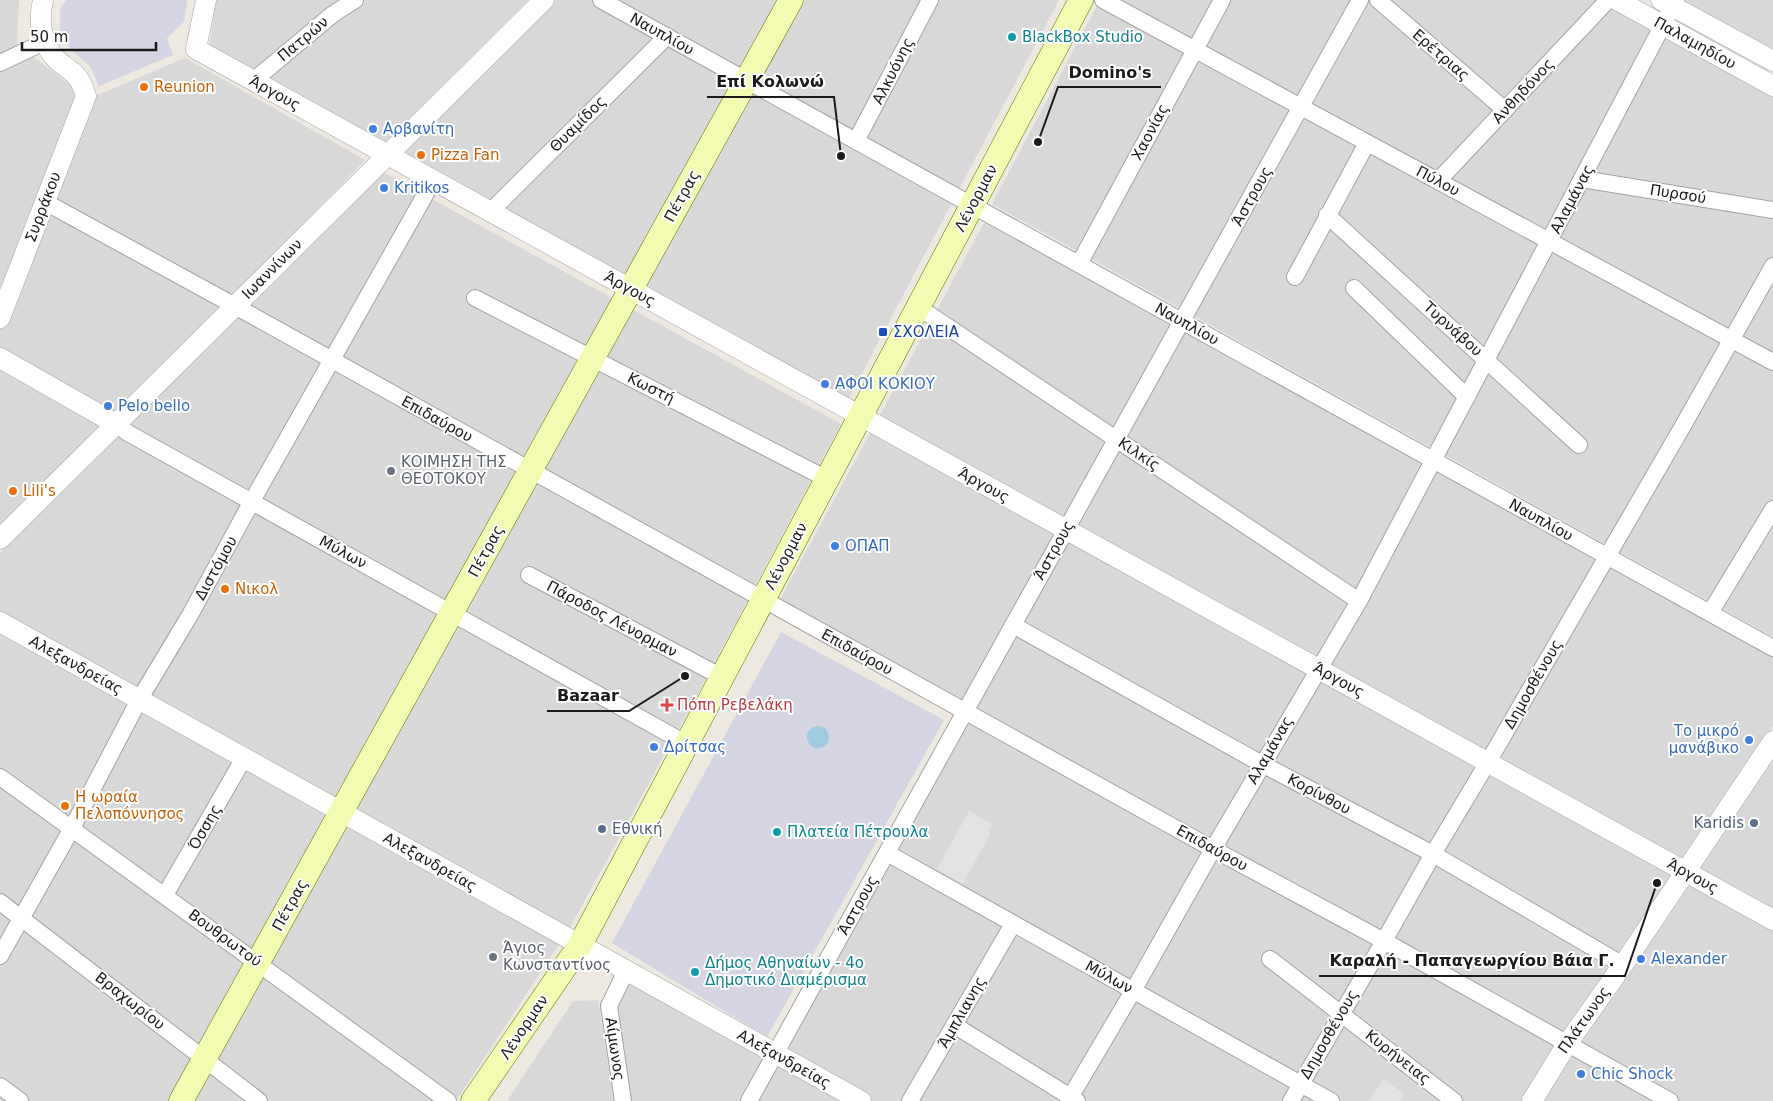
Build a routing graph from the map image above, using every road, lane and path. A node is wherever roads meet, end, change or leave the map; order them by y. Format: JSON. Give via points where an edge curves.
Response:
{"nodes":[{"id":1,"x":206,"y":0,"type":"edge"},
{"id":2,"x":356,"y":0,"type":"edge"},
{"id":3,"x":544,"y":0,"type":"edge"},
{"id":4,"x":601,"y":0,"type":"edge"},
{"id":5,"x":791,"y":0,"type":"edge"},
{"id":6,"x":930,"y":0,"type":"edge"},
{"id":7,"x":1081,"y":0,"type":"edge"},
{"id":8,"x":1103,"y":0,"type":"edge"},
{"id":9,"x":1222,"y":0,"type":"edge"},
{"id":10,"x":1360,"y":0,"type":"edge"},
{"id":11,"x":1378,"y":0,"type":"edge"},
{"id":12,"x":1608,"y":0,"type":"edge"},
{"id":13,"x":1617,"y":0,"type":"edge"},
{"id":14,"x":41,"y":1,"type":"edge"},
{"id":15,"x":1670,"y":2,"type":"edge"},
{"id":16,"x":1663,"y":25,"type":"junction"},
{"id":17,"x":667,"y":36,"type":"junction"},
{"id":18,"x":44,"y":42,"type":"junction"},
{"id":19,"x":1195,"y":50,"type":"junction"},
{"id":20,"x":1773,"y":61,"type":"edge"},
{"id":21,"x":0,"y":63,"type":"edge"},
{"id":22,"x":746,"y":80,"type":"junction"},
{"id":23,"x":253,"y":81,"type":"junction"},
{"id":24,"x":1773,"y":86,"type":"edge"},
{"id":25,"x":1302,"y":107,"type":"junction"},
{"id":26,"x":1505,"y":110,"type":"junction"},
{"id":27,"x":856,"y":141,"type":"junction"},
{"id":28,"x":1367,"y":143,"type":"junction"},
{"id":29,"x":387,"y":155,"type":"junction"},
{"id":30,"x":1582,"y":179,"type":"junction"},
{"id":31,"x":433,"y":181,"type":"junction"},
{"id":32,"x":1438,"y":181,"type":"junction"},
{"id":33,"x":45,"y":202,"type":"junction"},
{"id":34,"x":972,"y":205,"type":"junction"},
{"id":35,"x":1773,"y":210,"type":"edge"},
{"id":36,"x":490,"y":212,"type":"junction"},
{"id":37,"x":1327,"y":215,"type":"junction"},
{"id":38,"x":1550,"y":241,"type":"junction"},
{"id":39,"x":1079,"y":264,"type":"junction"},
{"id":40,"x":1773,"y":266,"type":"edge"},
{"id":41,"x":1295,"y":277,"type":"dead end"},
{"id":42,"x":1769,"y":283,"type":"edge"},
{"id":43,"x":1354,"y":288,"type":"dead end"},
{"id":44,"x":631,"y":290,"type":"junction"},
{"id":45,"x":475,"y":298,"type":"dead end"},
{"id":46,"x":235,"y":306,"type":"junction"},
{"id":47,"x":918,"y":307,"type":"junction"},
{"id":48,"x":0,"y":318,"type":"edge"},
{"id":49,"x":1181,"y":321,"type":"junction"},
{"id":50,"x":1731,"y":339,"type":"junction"},
{"id":51,"x":0,"y":358,"type":"edge"},
{"id":52,"x":592,"y":359,"type":"junction"},
{"id":53,"x":1487,"y":359,"type":"junction"},
{"id":54,"x":332,"y":361,"type":"junction"},
{"id":55,"x":1773,"y":362,"type":"edge"},
{"id":56,"x":1467,"y":397,"type":"junction"},
{"id":57,"x":860,"y":416,"type":"junction"},
{"id":58,"x":116,"y":424,"type":"junction"},
{"id":59,"x":1116,"y":438,"type":"junction"},
{"id":60,"x":1579,"y":445,"type":"dead end"},
{"id":61,"x":1433,"y":460,"type":"junction"},
{"id":62,"x":530,"y":471,"type":"junction"},
{"id":63,"x":827,"y":479,"type":"junction"},
{"id":64,"x":252,"y":502,"type":"junction"},
{"id":65,"x":1773,"y":508,"type":"edge"},
{"id":66,"x":1066,"y":530,"type":"junction"},
{"id":67,"x":0,"y":539,"type":"edge"},
{"id":68,"x":1607,"y":556,"type":"junction"},
{"id":69,"x":529,"y":575,"type":"dead end"},
{"id":70,"x":763,"y":600,"type":"junction"},
{"id":71,"x":1359,"y":601,"type":"junction"},
{"id":72,"x":452,"y":613,"type":"junction"},
{"id":73,"x":1710,"y":613,"type":"junction"},
{"id":74,"x":0,"y":622,"type":"edge"},
{"id":75,"x":1013,"y":626,"type":"junction"},
{"id":76,"x":1773,"y":648,"type":"edge"},
{"id":77,"x":1318,"y":669,"type":"junction"},
{"id":78,"x":722,"y":677,"type":"junction"},
{"id":79,"x":139,"y":700,"type":"junction"},
{"id":80,"x":965,"y":711,"type":"junction"},
{"id":81,"x":1773,"y":742,"type":"edge"},
{"id":82,"x":687,"y":744,"type":"junction"},
{"id":83,"x":244,"y":758,"type":"junction"},
{"id":84,"x":1488,"y":762,"type":"junction"},
{"id":85,"x":1262,"y":764,"type":"junction"},
{"id":86,"x":0,"y":777,"type":"edge"},
{"id":87,"x":341,"y":812,"type":"junction"},
{"id":88,"x":71,"y":830,"type":"junction"},
{"id":89,"x":1213,"y":849,"type":"junction"},
{"id":90,"x":887,"y":853,"type":"junction"},
{"id":91,"x":1433,"y":854,"type":"junction"},
{"id":92,"x":1685,"y":871,"type":"junction"},
{"id":93,"x":165,"y":895,"type":"junction"},
{"id":94,"x":0,"y":902,"type":"edge"},
{"id":95,"x":20,"y":918,"type":"junction"},
{"id":96,"x":1773,"y":920,"type":"edge"},
{"id":97,"x":1013,"y":924,"type":"junction"},
{"id":98,"x":1384,"y":941,"type":"junction"},
{"id":99,"x":580,"y":945,"type":"junction"},
{"id":100,"x":0,"y":956,"type":"edge"},
{"id":101,"x":1270,"y":959,"type":"dead end"},
{"id":102,"x":258,"y":962,"type":"junction"},
{"id":103,"x":1623,"y":965,"type":"junction"},
{"id":104,"x":626,"y":971,"type":"junction"},
{"id":105,"x":1133,"y":991,"type":"junction"},
{"id":106,"x":1341,"y":1013,"type":"junction"},
{"id":107,"x":954,"y":1025,"type":"junction"},
{"id":108,"x":1566,"y":1044,"type":"junction"},
{"id":109,"x":776,"y":1054,"type":"junction"},
{"id":110,"x":204,"y":1059,"type":"junction"},
{"id":111,"x":1301,"y":1084,"type":"junction"},
{"id":112,"x":0,"y":1086,"type":"edge"},
{"id":113,"x":1072,"y":1100,"type":"edge"},
{"id":114,"x":20,"y":1101,"type":"edge"},
{"id":115,"x":181,"y":1101,"type":"edge"},
{"id":116,"x":259,"y":1101,"type":"edge"},
{"id":117,"x":448,"y":1101,"type":"edge"},
{"id":118,"x":473,"y":1101,"type":"edge"},
{"id":119,"x":623,"y":1101,"type":"edge"},
{"id":120,"x":749,"y":1101,"type":"edge"},
{"id":121,"x":861,"y":1101,"type":"edge"},
{"id":122,"x":910,"y":1101,"type":"edge"},
{"id":123,"x":1291,"y":1101,"type":"edge"},
{"id":124,"x":1331,"y":1101,"type":"edge"},
{"id":125,"x":1454,"y":1101,"type":"edge"},
{"id":126,"x":1532,"y":1101,"type":"edge"},
{"id":127,"x":1670,"y":1101,"type":"edge"}],
"edges":[{"from":1,"to":23,"type":"street","name":"Άργους","via":[[196,49]]},
{"from":2,"to":23,"type":"street","name":"Πατρών","via":[[333,14]]},
{"from":3,"to":29,"type":"street","name":"Ιωαννίνων"},
{"from":4,"to":17,"type":"street","name":"Ναυπλίου"},
{"from":5,"to":22,"type":"main road","name":"Πέτρας"},
{"from":6,"to":27,"type":"street","name":"Αλκυόνης"},
{"from":7,"to":34,"type":"main road","name":"Λένορμαν"},
{"from":8,"to":19,"type":"street","name":"Πύλου"},
{"from":9,"to":19,"type":"street","name":"Χαονίας"},
{"from":10,"to":25,"type":"street","name":"Άστρους"},
{"from":11,"to":26,"type":"street","name":"Ερέτριας"},
{"from":12,"to":26,"type":"street","name":"Ανθηδόνος"},
{"from":13,"to":16,"type":"street","name":"Παλαμηδίου"},
{"from":14,"to":18,"type":"street","via":[[40,22]]},
{"from":15,"to":16,"type":"street","name":"Αλαμάνας"},
{"from":15,"to":20,"type":"street","name":"Παλαμηδίου"},
{"from":16,"to":24,"type":"street","name":"Παλαμηδίου"},
{"from":16,"to":30,"type":"street","name":"Αλαμάνας"},
{"from":17,"to":22,"type":"street","name":"Ναυπλίου"},
{"from":17,"to":36,"type":"street","name":"Θυαμίδος"},
{"from":18,"to":21,"type":"street"},
{"from":18,"to":33,"type":"street","name":"Συρράκου","via":[[57,60],[80,80],[86,96]]},
{"from":19,"to":25,"type":"street","name":"Πύλου"},
{"from":19,"to":39,"type":"street","name":"Χαονίας"},
{"from":22,"to":27,"type":"street","name":"Ναυπλίου"},
{"from":22,"to":44,"type":"main road","name":"Πέτρας"},
{"from":23,"to":29,"type":"street","name":"Άργους"},
{"from":25,"to":28,"type":"street","name":"Πύλου"},
{"from":25,"to":49,"type":"street","name":"Άστρους"},
{"from":26,"to":32,"type":"street","name":"Ανθηδόνος"},
{"from":27,"to":34,"type":"street","name":"Ναυπλίου"},
{"from":28,"to":32,"type":"street","name":"Πύλου"},
{"from":28,"to":37,"type":"street"},
{"from":29,"to":31,"type":"street","name":"Άργους"},
{"from":29,"to":46,"type":"street","name":"Ιωαννίνων"},
{"from":30,"to":35,"type":"street","name":"Πυρσού"},
{"from":30,"to":38,"type":"street","name":"Αλαμάνας"},
{"from":31,"to":36,"type":"street","name":"Άργους"},
{"from":31,"to":54,"type":"street","name":"Διστόμου"},
{"from":32,"to":38,"type":"street","name":"Πύλου"},
{"from":33,"to":46,"type":"street","name":"Επιδαύρου"},
{"from":33,"to":48,"type":"street","name":"Συρράκου"},
{"from":34,"to":39,"type":"street","name":"Ναυπλίου"},
{"from":34,"to":47,"type":"main road","name":"Λένορμαν"},
{"from":36,"to":44,"type":"street","name":"Άργους"},
{"from":37,"to":41,"type":"street"},
{"from":37,"to":53,"type":"street","name":"Τυρνάβου"},
{"from":38,"to":50,"type":"street","name":"Πύλου"},
{"from":38,"to":53,"type":"street","name":"Αλαμάνας"},
{"from":39,"to":49,"type":"street","name":"Ναυπλίου"},
{"from":40,"to":42,"type":"street","name":"Δημοσθένους"},
{"from":42,"to":50,"type":"street","name":"Δημοσθένους"},
{"from":43,"to":56,"type":"street"},
{"from":44,"to":52,"type":"main road","name":"Πέτρας"},
{"from":44,"to":57,"type":"street","name":"Άργους"},
{"from":45,"to":52,"type":"street","name":"Κωστή"},
{"from":46,"to":54,"type":"street","name":"Επιδαύρου"},
{"from":46,"to":58,"type":"street","name":"Ιωαννίνων"},
{"from":47,"to":57,"type":"main road","name":"Λένορμαν"},
{"from":47,"to":59,"type":"street","name":"Κιλκίς"},
{"from":49,"to":59,"type":"street","name":"Άστρους"},
{"from":49,"to":61,"type":"street","name":"Ναυπλίου"},
{"from":50,"to":55,"type":"street","name":"Πύλου"},
{"from":50,"to":68,"type":"street","name":"Δημοσθένους"},
{"from":51,"to":58,"type":"street","name":"Μύλων"},
{"from":52,"to":62,"type":"main road","name":"Πέτρας"},
{"from":52,"to":63,"type":"street","name":"Κωστή"},
{"from":53,"to":56,"type":"street","name":"Αλαμάνας"},
{"from":53,"to":60,"type":"street","name":"Τυρνάβου"},
{"from":54,"to":62,"type":"street","name":"Επιδαύρου"},
{"from":54,"to":64,"type":"street","name":"Διστόμου"},
{"from":56,"to":61,"type":"street","name":"Αλαμάνας"},
{"from":57,"to":63,"type":"main road","name":"Λένορμαν"},
{"from":57,"to":66,"type":"street","name":"Άργους"},
{"from":58,"to":64,"type":"street","name":"Μύλων"},
{"from":58,"to":67,"type":"street","name":"Ιωαννίνων"},
{"from":59,"to":66,"type":"street","name":"Άστρους"},
{"from":59,"to":71,"type":"street","name":"Κιλκίς"},
{"from":61,"to":68,"type":"street","name":"Ναυπλίου"},
{"from":61,"to":71,"type":"street","name":"Αλαμάνας"},
{"from":62,"to":70,"type":"street","name":"Επιδαύρου"},
{"from":62,"to":72,"type":"main road","name":"Πέτρας"},
{"from":63,"to":70,"type":"main road","name":"Λένορμαν"},
{"from":64,"to":72,"type":"street","name":"Μύλων"},
{"from":64,"to":79,"type":"street","name":"Διστόμου"},
{"from":65,"to":73,"type":"street"},
{"from":66,"to":75,"type":"street","name":"Άστρους"},
{"from":66,"to":77,"type":"street","name":"Άργους"},
{"from":68,"to":73,"type":"street","name":"Ναυπλίου"},
{"from":68,"to":84,"type":"street","name":"Δημοσθένους"},
{"from":69,"to":78,"type":"street","name":"Πάροδος Λένορμαν"},
{"from":70,"to":78,"type":"main road","name":"Λένορμαν"},
{"from":70,"to":80,"type":"street","name":"Επιδαύρου"},
{"from":71,"to":77,"type":"street","name":"Αλαμάνας"},
{"from":72,"to":82,"type":"street","name":"Μύλων"},
{"from":72,"to":87,"type":"main road","name":"Πέτρας"},
{"from":73,"to":76,"type":"street","name":"Ναυπλίου"},
{"from":74,"to":79,"type":"street","name":"Αλεξανδρείας"},
{"from":75,"to":80,"type":"street","name":"Άστρους"},
{"from":75,"to":85,"type":"street","name":"Κορίνθου"},
{"from":77,"to":84,"type":"street","name":"Άργους"},
{"from":77,"to":85,"type":"street","name":"Αλαμάνας"},
{"from":78,"to":82,"type":"main road","name":"Λένορμαν"},
{"from":79,"to":83,"type":"street","name":"Αλεξανδρείας"},
{"from":79,"to":88,"type":"street","name":"Διστόμου"},
{"from":80,"to":89,"type":"street","name":"Επιδαύρου"},
{"from":80,"to":90,"type":"street","name":"Άστρους"},
{"from":81,"to":92,"type":"street","name":"Πλάτωνος"},
{"from":82,"to":99,"type":"main road","name":"Λένορμαν"},
{"from":83,"to":87,"type":"street","name":"Αλεξανδρείας"},
{"from":83,"to":93,"type":"street","name":"Όσσης"},
{"from":84,"to":91,"type":"street","name":"Δημοσθένους"},
{"from":84,"to":92,"type":"street","name":"Άργους"},
{"from":85,"to":89,"type":"street","name":"Αλαμάνας"},
{"from":85,"to":91,"type":"street","name":"Κορίνθου"},
{"from":86,"to":88,"type":"street","name":"Βουθρωτού"},
{"from":87,"to":99,"type":"street","name":"Αλεξανδρείας"},
{"from":87,"to":102,"type":"main road","name":"Πέτρας"},
{"from":88,"to":93,"type":"street","name":"Βουθρωτού"},
{"from":88,"to":95,"type":"street","name":"Διστόμου"},
{"from":89,"to":98,"type":"street","name":"Επιδαύρου"},
{"from":89,"to":105,"type":"street","name":"Αλαμάνας"},
{"from":90,"to":97,"type":"street","name":"Μύλων"},
{"from":90,"to":109,"type":"street","name":"Άστρους"},
{"from":91,"to":98,"type":"street","name":"Δημοσθένους"},
{"from":91,"to":103,"type":"street","name":"Κορίνθου"},
{"from":92,"to":96,"type":"street","name":"Άργους"},
{"from":92,"to":103,"type":"street","name":"Πλάτωνος"},
{"from":93,"to":102,"type":"street","name":"Βουθρωτού"},
{"from":94,"to":95,"type":"street","name":"Βραχωρίου"},
{"from":95,"to":100,"type":"street","name":"Διστόμου"},
{"from":95,"to":110,"type":"street","name":"Βραχωρίου"},
{"from":97,"to":105,"type":"street","name":"Μύλων"},
{"from":97,"to":107,"type":"street","name":"Άμπλιανης"},
{"from":98,"to":106,"type":"street","name":"Δημοσθένους"},
{"from":98,"to":108,"type":"street","name":"Επιδαύρου"},
{"from":99,"to":104,"type":"street","name":"Αλεξανδρείας"},
{"from":99,"to":118,"type":"main road","name":"Λένορμαν"},
{"from":101,"to":106,"type":"street","name":"Κυρήνειας"},
{"from":102,"to":110,"type":"main road","name":"Πέτρας"},
{"from":102,"to":117,"type":"street","name":"Βουθρωτού"},
{"from":103,"to":108,"type":"street","name":"Πλάτωνος"},
{"from":104,"to":109,"type":"street","name":"Αλεξανδρείας"},
{"from":104,"to":119,"type":"street","name":"Αίμωνος","via":[[609,1006]]},
{"from":105,"to":111,"type":"street","name":"Μύλων"},
{"from":105,"to":113,"type":"street","name":"Αλαμάνας"},
{"from":106,"to":111,"type":"street","name":"Δημοσθένους"},
{"from":106,"to":125,"type":"street","name":"Κυρήνειας"},
{"from":107,"to":113,"type":"street"},
{"from":107,"to":122,"type":"street","name":"Άμπλιανης"},
{"from":108,"to":126,"type":"street","name":"Πλάτωνος"},
{"from":108,"to":127,"type":"street","name":"Επιδαύρου"},
{"from":109,"to":120,"type":"street","name":"Άστρους"},
{"from":109,"to":121,"type":"street","name":"Αλεξανδρείας"},
{"from":110,"to":115,"type":"main road","name":"Πέτρας"},
{"from":110,"to":116,"type":"street","name":"Βραχωρίου"},
{"from":111,"to":123,"type":"street","name":"Δημοσθένους"},
{"from":111,"to":124,"type":"street","name":"Μύλων"},
{"from":112,"to":114,"type":"street"}]}
